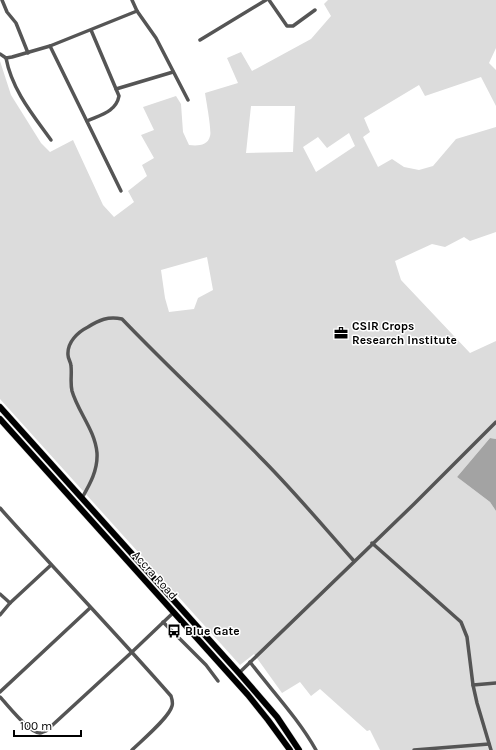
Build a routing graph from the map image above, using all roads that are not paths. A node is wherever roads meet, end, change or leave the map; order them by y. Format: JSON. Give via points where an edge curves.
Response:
{"nodes":[{"id":1,"x":2,"y":0,"type":"edge"},
{"id":2,"x":132,"y":0,"type":"edge"},
{"id":3,"x":268,"y":0,"type":"edge"},
{"id":4,"x":315,"y":10,"type":"dead end"},
{"id":5,"x":137,"y":11,"type":"junction"},
{"id":6,"x":91,"y":30,"type":"junction"},
{"id":7,"x":200,"y":40,"type":"dead end"},
{"id":8,"x":50,"y":46,"type":"junction"},
{"id":9,"x":28,"y":53,"type":"junction"},
{"id":10,"x":0,"y":54,"type":"edge"},
{"id":11,"x":6,"y":58,"type":"junction"},
{"id":12,"x":173,"y":72,"type":"junction"},
{"id":13,"x":116,"y":89,"type":"junction"},
{"id":14,"x":188,"y":100,"type":"dead end"},
{"id":15,"x":87,"y":121,"type":"junction"},
{"id":16,"x":51,"y":140,"type":"dead end"},
{"id":17,"x":121,"y":191,"type":"dead end"},
{"id":18,"x":0,"y":407,"type":"edge"},
{"id":19,"x":0,"y":419,"type":"edge"},
{"id":20,"x":496,"y":422,"type":"edge"},
{"id":21,"x":82,"y":498,"type":"junction"},
{"id":22,"x":0,"y":508,"type":"edge"},
{"id":23,"x":372,"y":543,"type":"junction"},
{"id":24,"x":354,"y":561,"type":"junction"},
{"id":25,"x":51,"y":565,"type":"junction"},
{"id":26,"x":0,"y":594,"type":"edge"},
{"id":27,"x":10,"y":603,"type":"junction"},
{"id":28,"x":90,"y":608,"type":"junction"},
{"id":29,"x":174,"y":612,"type":"junction"},
{"id":30,"x":0,"y":614,"type":"edge"},
{"id":31,"x":163,"y":622,"type":"junction"},
{"id":32,"x":132,"y":652,"type":"junction"},
{"id":33,"x":250,"y":662,"type":"junction"},
{"id":34,"x":239,"y":673,"type":"junction"},
{"id":35,"x":218,"y":681,"type":"dead end"},
{"id":36,"x":496,"y":683,"type":"edge"},
{"id":37,"x":473,"y":685,"type":"junction"},
{"id":38,"x":0,"y":692,"type":"edge"},
{"id":39,"x":0,"y":697,"type":"edge"},
{"id":40,"x":490,"y":744,"type":"junction"},
{"id":41,"x":132,"y":750,"type":"edge"},
{"id":42,"x":290,"y":750,"type":"edge"},
{"id":43,"x":299,"y":750,"type":"edge"},
{"id":44,"x":316,"y":750,"type":"edge"},
{"id":45,"x":414,"y":750,"type":"edge"},
{"id":46,"x":491,"y":750,"type":"edge"}],
"edges":[{"from":1,"to":9,"type":"street","via":[[16,23]]},
{"from":2,"to":5,"type":"street"},
{"from":3,"to":4,"type":"street","via":[[286,26],[293,26]]},
{"from":3,"to":7,"type":"street"},
{"from":5,"to":6,"type":"street"},
{"from":5,"to":12,"type":"street","via":[[152,31]]},
{"from":6,"to":8,"type":"street"},
{"from":6,"to":13,"type":"street"},
{"from":8,"to":9,"type":"street"},
{"from":8,"to":15,"type":"street"},
{"from":9,"to":11,"type":"street"},
{"from":10,"to":11,"type":"street"},
{"from":11,"to":16,"type":"street","via":[[10,76],[22,99]]},
{"from":12,"to":13,"type":"street"},
{"from":12,"to":14,"type":"street"},
{"from":13,"to":15,"type":"street","via":[[119,96],[115,107]]},
{"from":15,"to":17,"type":"street"},
{"from":18,"to":21,"type":"highway","name":"Accra Road"},
{"from":19,"to":29,"type":"highway","name":"Accra Road"},
{"from":20,"to":23,"type":"street"},
{"from":21,"to":24,"type":"street","via":[[92,481],[97,453],[91,432],[72,390],[68,350],[74,337],[83,329],[105,318],[113,317],[122,319],[220,416]]},
{"from":21,"to":34,"type":"highway","name":"Accra Road"},
{"from":22,"to":25,"type":"street"},
{"from":23,"to":24,"type":"street"},
{"from":23,"to":37,"type":"street","via":[[461,622],[467,637]]},
{"from":24,"to":33,"type":"street"},
{"from":25,"to":27,"type":"street"},
{"from":25,"to":28,"type":"street"},
{"from":26,"to":27,"type":"street"},
{"from":27,"to":30,"type":"street"},
{"from":28,"to":32,"type":"street"},
{"from":28,"to":38,"type":"street"},
{"from":29,"to":31,"type":"street"},
{"from":29,"to":42,"type":"highway","name":"Accra Road","via":[[248,695]]},
{"from":31,"to":32,"type":"street"},
{"from":31,"to":35,"type":"street","via":[[206,665]]},
{"from":32,"to":39,"type":"street","via":[[40,733],[25,724]]},
{"from":32,"to":41,"type":"street","via":[[171,696],[172,705],[170,712]]},
{"from":33,"to":34,"type":"street"},
{"from":33,"to":44,"type":"street","via":[[292,713]]},
{"from":34,"to":43,"type":"highway","name":"Accra Road","via":[[277,717]]},
{"from":36,"to":37,"type":"street"},
{"from":37,"to":40,"type":"street"},
{"from":40,"to":45,"type":"street"},
{"from":40,"to":46,"type":"street"}]}
